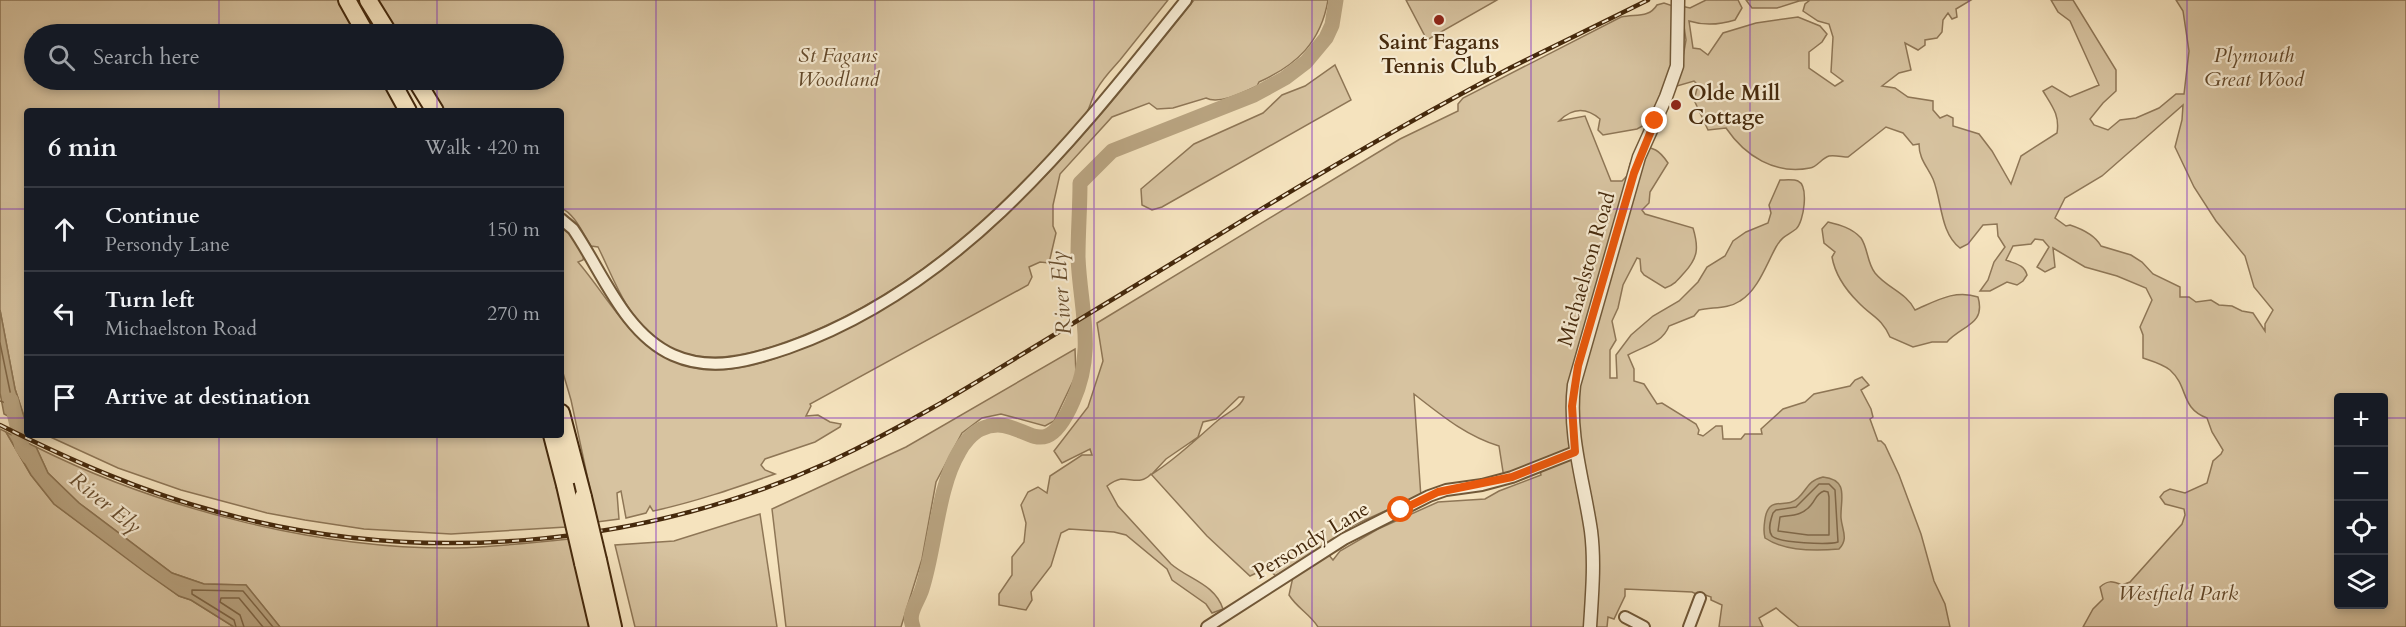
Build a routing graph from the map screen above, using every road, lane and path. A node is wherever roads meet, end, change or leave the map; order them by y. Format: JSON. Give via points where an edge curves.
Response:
{"nodes":[{"id":1,"x":347,"y":0,"type":"edge"},
{"id":2,"x":366,"y":0,"type":"edge"},
{"id":3,"x":1186,"y":0,"type":"edge"},
{"id":4,"x":1678,"y":0,"type":"edge"},
{"id":5,"x":360,"y":24,"type":"edge"},
{"id":6,"x":378,"y":24,"type":"edge"},
{"id":7,"x":382,"y":24,"type":"edge"},
{"id":8,"x":396,"y":90,"type":"edge"},
{"id":9,"x":412,"y":90,"type":"edge"},
{"id":10,"x":422,"y":90,"type":"edge"},
{"id":11,"x":406,"y":108,"type":"edge"},
{"id":12,"x":422,"y":108,"type":"edge"},
{"id":13,"x":433,"y":108,"type":"edge"},
{"id":14,"x":564,"y":221,"type":"edge"},
{"id":15,"x":564,"y":414,"type":"edge"},
{"id":16,"x":564,"y":423,"type":"edge"},
{"id":17,"x":553,"y":438,"type":"edge"},
{"id":18,"x":570,"y":443,"type":"junction"},
{"id":19,"x":1575,"y":452,"type":"junction"},
{"id":20,"x":590,"y":561,"type":"junction"},
{"id":21,"x":1700,"y":598,"type":"dead end"},
{"id":22,"x":1625,"y":617,"type":"dead end"},
{"id":23,"x":598,"y":627,"type":"edge"},
{"id":24,"x":613,"y":627,"type":"edge"},
{"id":25,"x":1208,"y":627,"type":"edge"},
{"id":26,"x":1590,"y":627,"type":"edge"},
{"id":27,"x":1644,"y":627,"type":"edge"},
{"id":28,"x":1689,"y":627,"type":"edge"}],
"edges":[{"from":1,"to":5,"type":"highway"},
{"from":2,"to":6,"type":"highway"},
{"from":2,"to":7,"type":"highway"},
{"from":3,"to":14,"type":"street","via":[[1060,153],[978,234],[886,301],[826,333],[784,349],[747,361],[709,364],[681,358],[658,347],[628,319],[581,240]]},
{"from":4,"to":19,"type":"street","name":"Michaelston Road","via":[[1677,66],[1640,157],[1578,366],[1572,406]]},
{"from":8,"to":11,"type":"highway"},
{"from":9,"to":12,"type":"highway"},
{"from":10,"to":13,"type":"highway"},
{"from":15,"to":18,"type":"highway"},
{"from":16,"to":18,"type":"highway"},
{"from":17,"to":20,"type":"highway","bridge":true},
{"from":18,"to":20,"type":"highway","bridge":true,"via":[[583,497]]},
{"from":19,"to":25,"type":"street","name":"Persondy Lane","via":[[1512,477],[1430,496],[1344,539]]},
{"from":19,"to":26,"type":"street","name":"Michaelston Road","via":[[1593,553]]},
{"from":20,"to":23,"type":"highway"},
{"from":20,"to":24,"type":"highway"},
{"from":21,"to":28,"type":"street"},
{"from":22,"to":27,"type":"street"}]}
